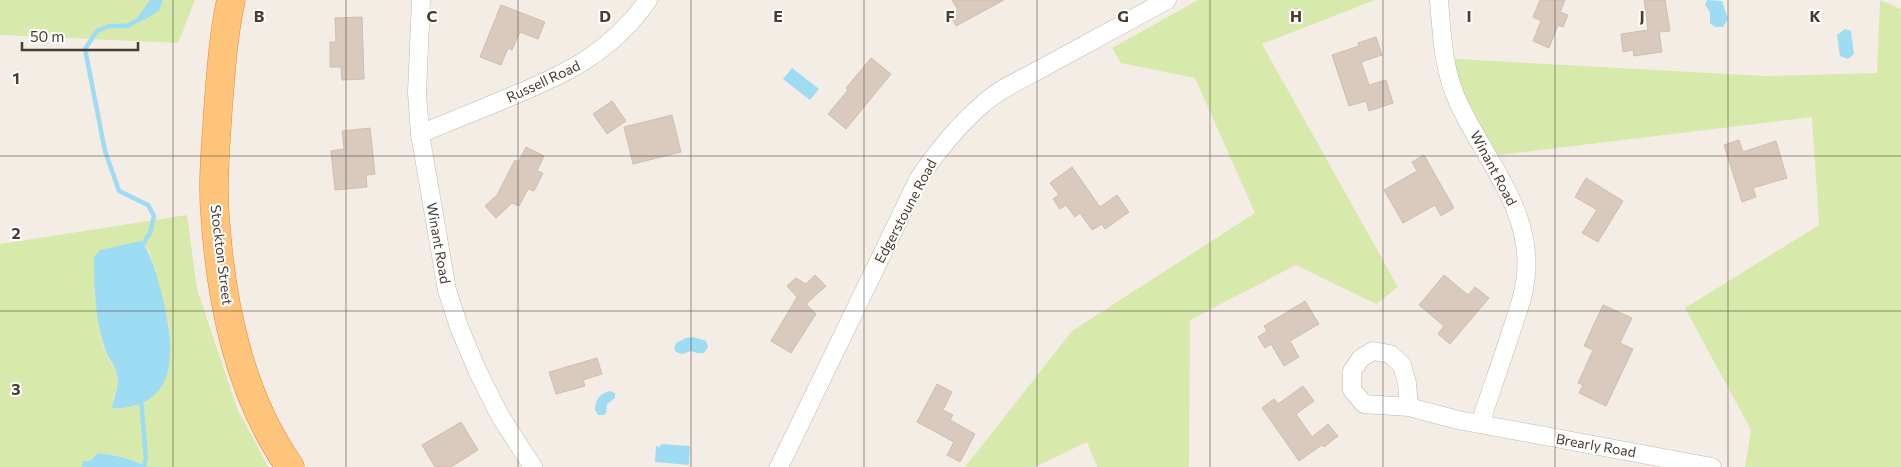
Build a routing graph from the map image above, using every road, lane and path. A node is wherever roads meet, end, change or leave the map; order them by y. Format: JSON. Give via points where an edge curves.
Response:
{"nodes":[{"id":1,"x":231,"y":0,"type":"edge"},
{"id":2,"x":421,"y":0,"type":"edge"},
{"id":3,"x":648,"y":0,"type":"edge"},
{"id":4,"x":1167,"y":0,"type":"edge"},
{"id":5,"x":1439,"y":0,"type":"edge"},
{"id":6,"x":420,"y":134,"type":"junction"},
{"id":7,"x":1409,"y":407,"type":"dead end"},
{"id":8,"x":1480,"y":424,"type":"junction"},
{"id":9,"x":290,"y":467,"type":"edge"},
{"id":10,"x":533,"y":467,"type":"edge"},
{"id":11,"x":779,"y":467,"type":"edge"},
{"id":12,"x":1712,"y":467,"type":"edge"}],
"edges":[{"from":1,"to":9,"type":"highway","name":"Stockton Street","via":[[220,76],[214,178],[214,214],[222,279],[237,354],[248,388],[262,421]]},
{"from":2,"to":6,"type":"street","name":"Winant Road","via":[[417,94]]},
{"from":3,"to":6,"type":"street","name":"Russell Road","via":[[619,35],[572,69]]},
{"from":4,"to":11,"type":"street","name":"Edgerstoune Road","via":[[1012,83],[958,126],[937,151],[919,178]]},
{"from":5,"to":8,"type":"street","name":"Winant Road","via":[[1449,78],[1459,104],[1516,207],[1526,250],[1522,297]]},
{"from":6,"to":10,"type":"street","name":"Winant Road","via":[[447,290],[459,327],[500,416]]},
{"from":7,"to":8,"type":"street","name":"Brearly Road"},
{"from":8,"to":12,"type":"street","name":"Brearly Road"}]}
